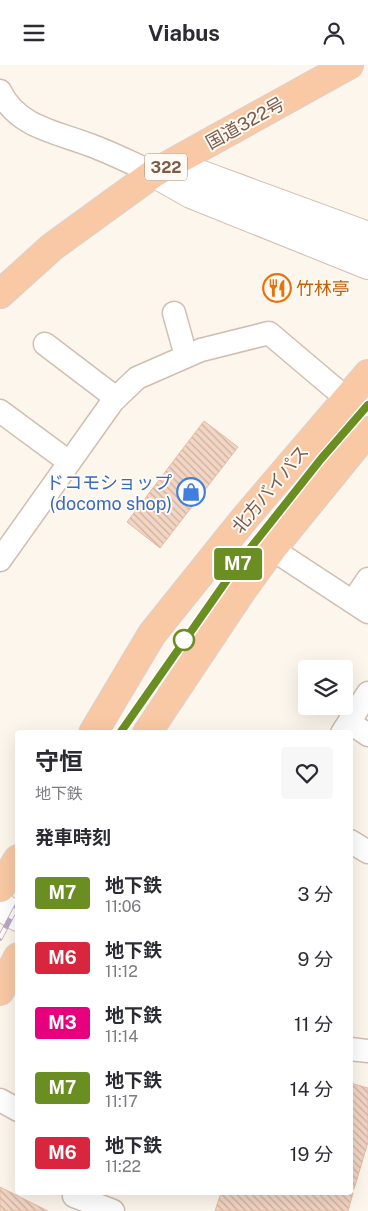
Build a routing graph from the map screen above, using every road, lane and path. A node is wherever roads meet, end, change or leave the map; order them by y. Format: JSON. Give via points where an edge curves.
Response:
{"nodes":[{"id":1,"x":349,"y":65,"type":"edge"},
{"id":2,"x":0,"y":91,"type":"edge"},
{"id":3,"x":154,"y":173,"type":"junction"},
{"id":4,"x":368,"y":236,"type":"edge"},
{"id":5,"x":368,"y":265,"type":"edge"},
{"id":6,"x":0,"y":294,"type":"edge"},
{"id":7,"x":174,"y":313,"type":"dead end"},
{"id":8,"x":45,"y":344,"type":"dead end"},
{"id":9,"x":186,"y":356,"type":"junction"},
{"id":10,"x":368,"y":374,"type":"edge"},
{"id":11,"x":116,"y":398,"type":"junction"},
{"id":12,"x":347,"y":399,"type":"junction"},
{"id":13,"x":0,"y":411,"type":"edge"},
{"id":14,"x":368,"y":431,"type":"edge"},
{"id":15,"x":68,"y":462,"type":"junction"},
{"id":16,"x":272,"y":549,"type":"junction"},
{"id":17,"x":0,"y":560,"type":"edge"},
{"id":18,"x":368,"y":579,"type":"edge"},
{"id":19,"x":361,"y":606,"type":"edge"},
{"id":20,"x":368,"y":693,"type":"edge"},
{"id":21,"x":345,"y":727,"type":"edge"},
{"id":22,"x":95,"y":730,"type":"edge"},
{"id":23,"x":149,"y":730,"type":"edge"},
{"id":24,"x":368,"y":735,"type":"edge"},
{"id":25,"x":353,"y":843,"type":"edge"},
{"id":26,"x":368,"y":852,"type":"edge"},
{"id":27,"x":15,"y":864,"type":"edge"},
{"id":28,"x":0,"y":888,"type":"edge"},
{"id":29,"x":0,"y":906,"type":"edge"},
{"id":30,"x":15,"y":915,"type":"edge"},
{"id":31,"x":15,"y":963,"type":"edge"},
{"id":32,"x":0,"y":991,"type":"edge"},
{"id":33,"x":353,"y":1049,"type":"edge"},
{"id":34,"x":368,"y":1051,"type":"edge"},
{"id":35,"x":0,"y":1100,"type":"edge"},
{"id":36,"x":15,"y":1108,"type":"edge"},
{"id":37,"x":72,"y":1200,"type":"edge"},
{"id":38,"x":113,"y":1211,"type":"edge"}],
"edges":[{"from":1,"to":3,"type":"highway","name":"国道322号","number":"322"},
{"from":2,"to":3,"type":"street","via":[[22,119]]},
{"from":3,"to":4,"type":"street","via":[[202,175]]},
{"from":3,"to":5,"type":"street","via":[[191,194]]},
{"from":3,"to":6,"type":"highway","name":"国道322号","number":"322","via":[[52,247]]},
{"from":7,"to":9,"type":"street"},
{"from":8,"to":11,"type":"street"},
{"from":9,"to":11,"type":"street","via":[[137,378]]},
{"from":9,"to":12,"type":"street","via":[[269,333]]},
{"from":10,"to":12,"type":"highway","name":"北方バイパス"},
{"from":11,"to":15,"type":"street"},
{"from":12,"to":22,"type":"highway","name":"北方バイパス","via":[[245,518],[152,634]]},
{"from":13,"to":15,"type":"street"},
{"from":14,"to":16,"type":"highway"},
{"from":15,"to":17,"type":"street"},
{"from":16,"to":19,"type":"street"},
{"from":16,"to":23,"type":"highway"},
{"from":18,"to":19,"type":"street"},
{"from":20,"to":21,"type":"street"},
{"from":21,"to":24,"type":"street"},
{"from":25,"to":26,"type":"street"},
{"from":27,"to":28,"type":"highway"},
{"from":29,"to":30,"type":"street"},
{"from":31,"to":32,"type":"highway"},
{"from":33,"to":34,"type":"street"},
{"from":35,"to":36,"type":"street"},
{"from":37,"to":38,"type":"street"}]}
